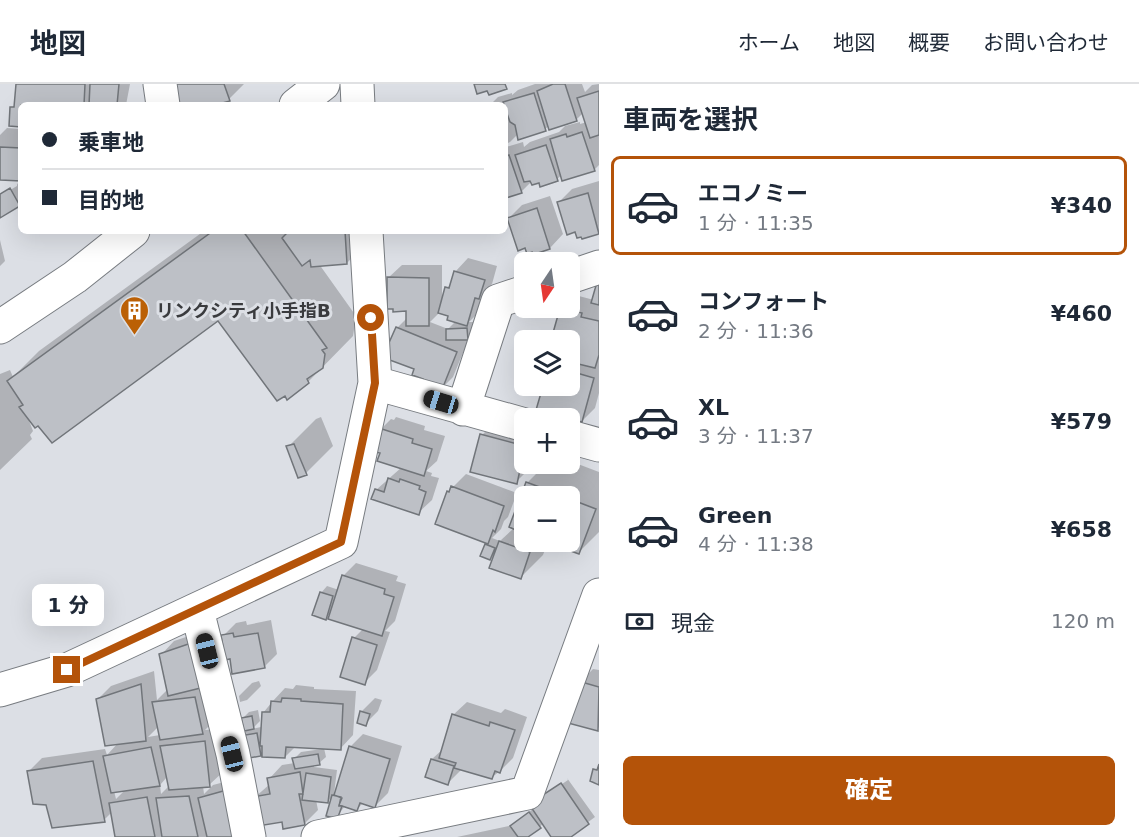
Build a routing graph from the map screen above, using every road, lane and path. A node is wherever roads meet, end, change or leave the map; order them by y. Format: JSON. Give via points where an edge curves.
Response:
{"nodes":[{"id":1,"x":160,"y":84,"type":"edge"},
{"id":2,"x":323,"y":84,"type":"edge"},
{"id":3,"x":357,"y":84,"type":"edge"},
{"id":4,"x":162,"y":102,"type":"edge"},
{"id":5,"x":300,"y":102,"type":"edge"},
{"id":6,"x":358,"y":102,"type":"edge"},
{"id":7,"x":129,"y":234,"type":"edge"},
{"id":8,"x":366,"y":234,"type":"edge"},
{"id":9,"x":599,"y":267,"type":"edge"},
{"id":10,"x":580,"y":274,"type":"edge"},
{"id":11,"x":514,"y":295,"type":"edge"},
{"id":12,"x":0,"y":327,"type":"edge"},
{"id":13,"x":375,"y":383,"type":"junction"},
{"id":14,"x":462,"y":409,"type":"junction"},
{"id":15,"x":514,"y":422,"type":"edge"},
{"id":16,"x":580,"y":440,"type":"edge"},
{"id":17,"x":599,"y":445,"type":"edge"},
{"id":18,"x":599,"y":595,"type":"edge"},
{"id":19,"x":197,"y":610,"type":"junction"},
{"id":20,"x":0,"y":690,"type":"edge"},
{"id":21,"x":249,"y":837,"type":"edge"},
{"id":22,"x":318,"y":837,"type":"edge"}],
"edges":[{"from":1,"to":4,"type":"street"},
{"from":2,"to":5,"type":"street"},
{"from":3,"to":6,"type":"street"},
{"from":7,"to":12,"type":"street","via":[[75,277]]},
{"from":8,"to":13,"type":"street"},
{"from":9,"to":10,"type":"street"},
{"from":11,"to":14,"type":"street","via":[[498,300]]},
{"from":13,"to":14,"type":"street"},
{"from":13,"to":19,"type":"street","via":[[341,542]]},
{"from":14,"to":15,"type":"street"},
{"from":16,"to":17,"type":"street"},
{"from":18,"to":22,"type":"street","via":[[527,793]]},
{"from":19,"to":20,"type":"street","via":[[67,670]]},
{"from":19,"to":21,"type":"street"}]}
